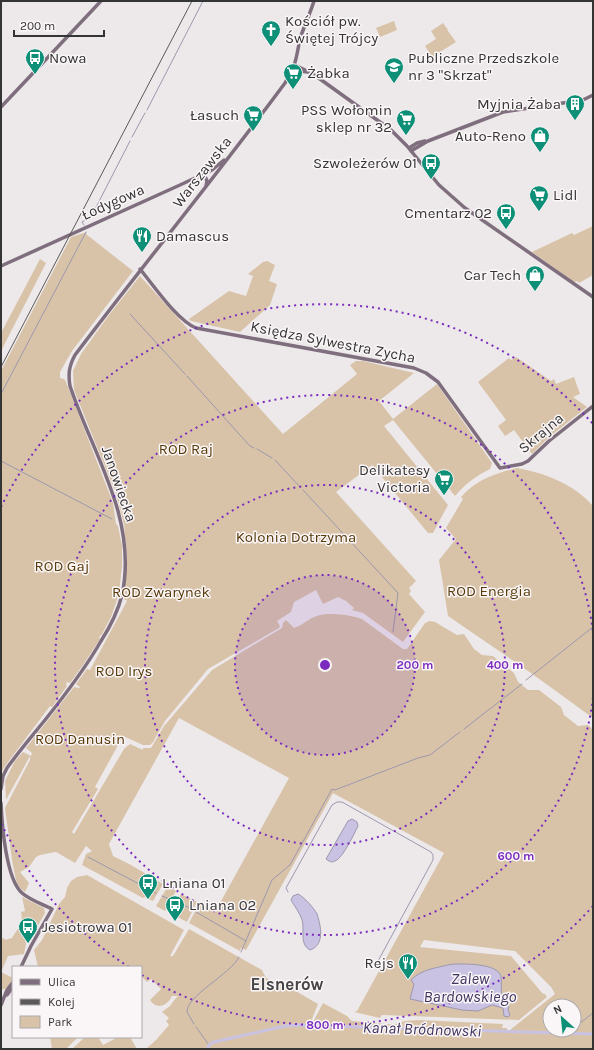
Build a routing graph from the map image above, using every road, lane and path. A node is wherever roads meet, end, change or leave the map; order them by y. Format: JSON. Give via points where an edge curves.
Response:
{"nodes":[{"id":1,"x":101,"y":1,"type":"edge"},
{"id":2,"x":314,"y":1,"type":"edge"},
{"id":3,"x":295,"y":64,"type":"junction"},
{"id":4,"x":313,"y":74,"type":"junction"},
{"id":5,"x":285,"y":83,"type":"junction"},
{"id":6,"x":593,"y":95,"type":"edge"},
{"id":7,"x":1,"y":107,"type":"edge"},
{"id":8,"x":410,"y":149,"type":"junction"},
{"id":9,"x":231,"y":154,"type":"junction"},
{"id":10,"x":204,"y":174,"type":"junction"},
{"id":11,"x":206,"y":186,"type":"junction"},
{"id":12,"x":1,"y":266,"type":"edge"},
{"id":13,"x":139,"y":271,"type":"junction"},
{"id":14,"x":593,"y":297,"type":"edge"},
{"id":15,"x":593,"y":406,"type":"edge"},
{"id":16,"x":500,"y":468,"type":"joint"},
{"id":17,"x":1,"y":789,"type":"edge"},
{"id":18,"x":1,"y":803,"type":"edge"},
{"id":19,"x":22,"y":966,"type":"edge"},
{"id":20,"x":12,"y":984,"type":"edge"},
{"id":21,"x":1,"y":1005,"type":"edge"}],
"edges":[{"from":1,"to":7,"type":"street"},
{"from":2,"to":3,"type":"street","name":"Warszawska","via":[[300,40]]},
{"from":3,"to":4,"type":"street"},
{"from":3,"to":5,"type":"street","name":"Warszawska"},
{"from":4,"to":5,"type":"street","via":[[299,72]]},
{"from":4,"to":8,"type":"street","via":[[382,123]]},
{"from":5,"to":9,"type":"street","name":"Warszawska"},
{"from":6,"to":8,"type":"street","via":[[583,100],[503,112]]},
{"from":8,"to":14,"type":"street","via":[[451,196]]},
{"from":9,"to":10,"type":"street","name":"Łodygowa"},
{"from":9,"to":11,"type":"street","name":"Warszawska"},
{"from":10,"to":11,"type":"street"},
{"from":10,"to":12,"type":"street","name":"Łodygowa"},
{"from":11,"to":13,"type":"street","name":"Warszawska"},
{"from":13,"to":16,"type":"street","name":"Księdza Sylwestra Zycha","via":[[184,321],[196,328],[414,368],[426,373],[439,384]]},
{"from":13,"to":17,"type":"street","name":"Janowiecka","via":[[75,355],[69,373],[73,395],[118,512],[125,551],[121,598],[115,616],[92,657],[11,763],[3,776]]},
{"from":15,"to":16,"type":"street","name":"Skrajna","via":[[528,461]]},
{"from":18,"to":19,"type":"street","via":[[13,880],[18,890],[52,909]]},
{"from":20,"to":21,"type":"street"}]}
